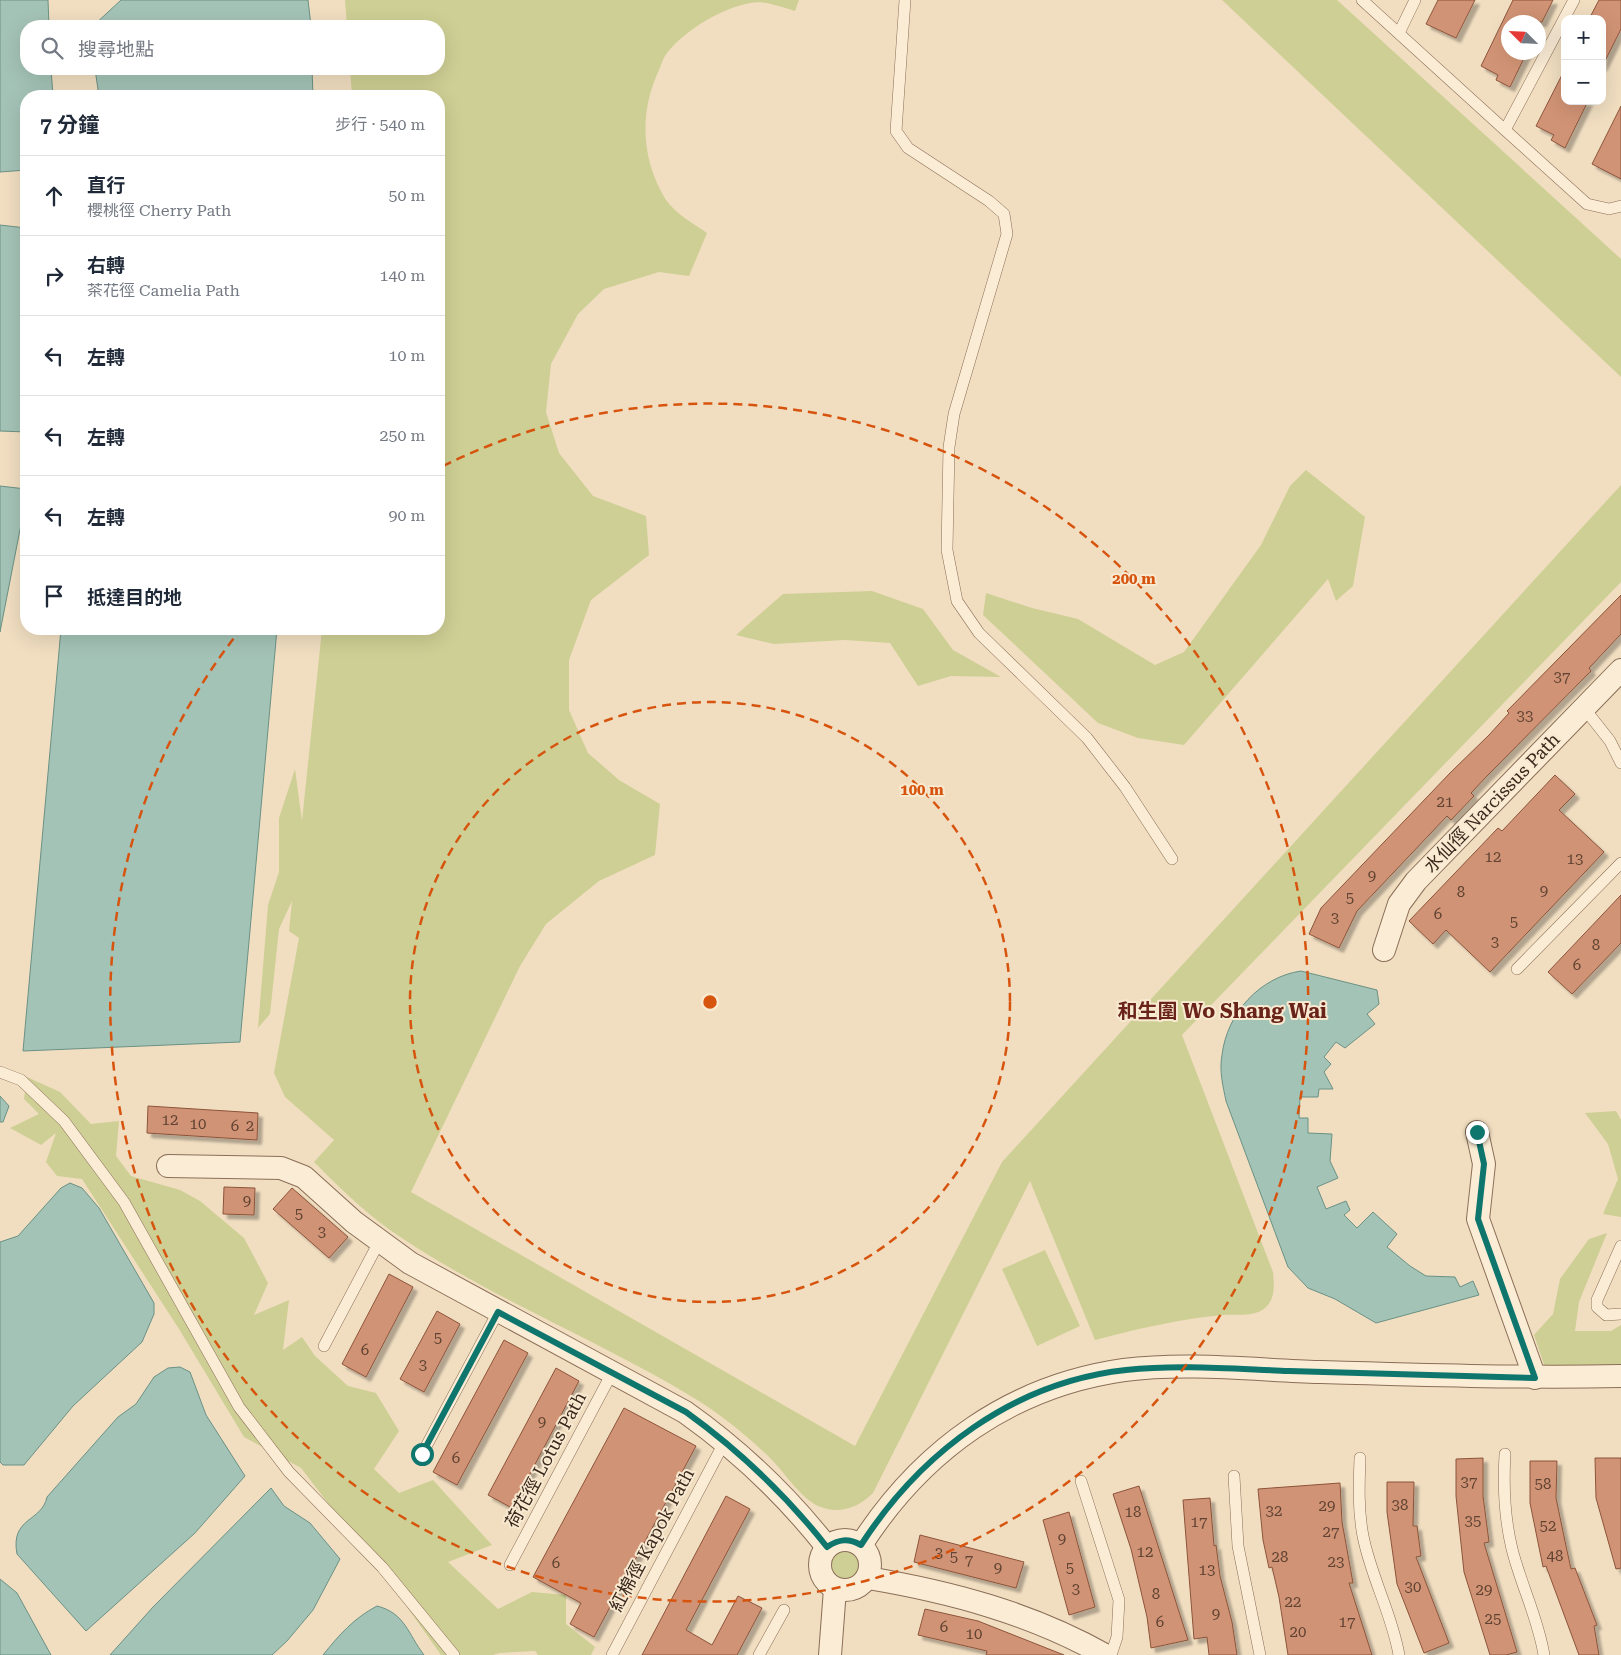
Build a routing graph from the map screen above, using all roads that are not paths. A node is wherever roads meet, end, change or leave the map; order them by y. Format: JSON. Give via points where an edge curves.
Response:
{"nodes":[{"id":1,"x":904,"y":0,"type":"edge"},
{"id":2,"x":1362,"y":0,"type":"edge"},
{"id":3,"x":1415,"y":0,"type":"edge"},
{"id":4,"x":1574,"y":0,"type":"edge"},
{"id":5,"x":1399,"y":33,"type":"junction"},
{"id":6,"x":1505,"y":130,"type":"junction"},
{"id":7,"x":1621,"y":206,"type":"edge"},
{"id":8,"x":1621,"y":670,"type":"edge"},
{"id":9,"x":1584,"y":708,"type":"junction"},
{"id":10,"x":1621,"y":763,"type":"edge"},
{"id":11,"x":1172,"y":859,"type":"dead end"},
{"id":12,"x":1621,"y":863,"type":"edge"},
{"id":13,"x":1384,"y":950,"type":"dead end"},
{"id":14,"x":1517,"y":969,"type":"dead end"},
{"id":15,"x":0,"y":1072,"type":"edge"},
{"id":16,"x":1477,"y":1132,"type":"dead end"},
{"id":17,"x":168,"y":1166,"type":"dead end"},
{"id":18,"x":379,"y":1242,"type":"junction"},
{"id":19,"x":1621,"y":1246,"type":"edge"},
{"id":20,"x":498,"y":1312,"type":"junction"},
{"id":21,"x":1621,"y":1314,"type":"edge"},
{"id":22,"x":324,"y":1346,"type":"dead end"},
{"id":23,"x":612,"y":1373,"type":"junction"},
{"id":24,"x":1621,"y":1376,"type":"edge"},
{"id":25,"x":1535,"y":1378,"type":"junction"},
{"id":26,"x":725,"y":1441,"type":"junction"},
{"id":27,"x":422,"y":1454,"type":"dead end"},
{"id":28,"x":1505,"y":1454,"type":"dead end"},
{"id":29,"x":1360,"y":1458,"type":"dead end"},
{"id":30,"x":1234,"y":1476,"type":"dead end"},
{"id":31,"x":1081,"y":1481,"type":"dead end"},
{"id":32,"x":861,"y":1545,"type":"junction"},
{"id":33,"x":827,"y":1547,"type":"junction"},
{"id":34,"x":510,"y":1565,"type":"dead end"},
{"id":35,"x":868,"y":1578,"type":"junction"},
{"id":36,"x":835,"y":1589,"type":"junction"},
{"id":37,"x":784,"y":1610,"type":"dead end"},
{"id":38,"x":454,"y":1655,"type":"edge"},
{"id":39,"x":612,"y":1655,"type":"edge"},
{"id":40,"x":759,"y":1655,"type":"edge"},
{"id":41,"x":830,"y":1655,"type":"edge"},
{"id":42,"x":1104,"y":1655,"type":"edge"},
{"id":43,"x":1111,"y":1655,"type":"edge"},
{"id":44,"x":1260,"y":1655,"type":"edge"},
{"id":45,"x":1399,"y":1655,"type":"edge"},
{"id":46,"x":1544,"y":1655,"type":"edge"}],
"edges":[{"from":1,"to":11,"type":"lane","via":[[896,131],[908,148],[990,201],[1004,214],[1007,234],[956,404],[949,446],[947,550],[957,601],[979,633],[1087,738],[1125,787]]},
{"from":2,"to":5,"type":"lane"},
{"from":3,"to":5,"type":"lane"},
{"from":4,"to":6,"type":"lane"},
{"from":5,"to":6,"type":"lane"},
{"from":6,"to":7,"type":"lane","via":[[1587,204],[1609,209]]},
{"from":8,"to":9,"type":"street","name":"水仙徑 Narcissus Path"},
{"from":9,"to":10,"type":"lane","via":[[1610,741]]},
{"from":9,"to":13,"type":"street","name":"水仙徑 Narcissus Path","via":[[1407,892],[1393,917]]},
{"from":12,"to":14,"type":"lane"},
{"from":15,"to":38,"type":"lane","via":[[21,1080],[64,1121],[124,1202],[239,1408],[290,1472],[382,1567]]},
{"from":16,"to":25,"type":"street","via":[[1484,1164],[1478,1219]]},
{"from":17,"to":18,"type":"street","via":[[281,1168],[297,1172]]},
{"from":18,"to":20,"type":"street","via":[[440,1281]]},
{"from":18,"to":22,"type":"lane"},
{"from":19,"to":21,"type":"lane","via":[[1597,1300],[1597,1307],[1606,1315]]},
{"from":20,"to":23,"type":"street"},
{"from":20,"to":27,"type":"lane"},
{"from":23,"to":26,"type":"street","via":[[686,1412]]},
{"from":23,"to":34,"type":"lane","name":"荷花徑 Lotus Path"},
{"from":24,"to":25,"type":"street"},
{"from":25,"to":32,"type":"street","via":[[1187,1368],[1125,1370],[1065,1383],[1021,1400],[954,1440],[898,1493]]},
{"from":26,"to":33,"type":"street","via":[[784,1496]]},
{"from":26,"to":39,"type":"lane","name":"紅棉徑 Kapok Path"},
{"from":28,"to":46,"type":"lane","via":[[1503,1491],[1508,1531]]},
{"from":29,"to":45,"type":"lane","via":[[1363,1536]]},
{"from":30,"to":44,"type":"lane","via":[[1238,1546]]},
{"from":31,"to":43,"type":"lane","via":[[1119,1600],[1117,1637]]},
{"from":32,"to":33,"type":"street","via":[[853,1540],[844,1540]]},
{"from":32,"to":35,"type":"street","via":[[870,1560]]},
{"from":33,"to":36,"type":"street","via":[[820,1570],[827,1583]]},
{"from":35,"to":36,"type":"street","via":[[853,1590]]},
{"from":35,"to":42,"type":"street","via":[[978,1601],[1054,1629]]},
{"from":36,"to":41,"type":"street"},
{"from":37,"to":40,"type":"lane"}]}
